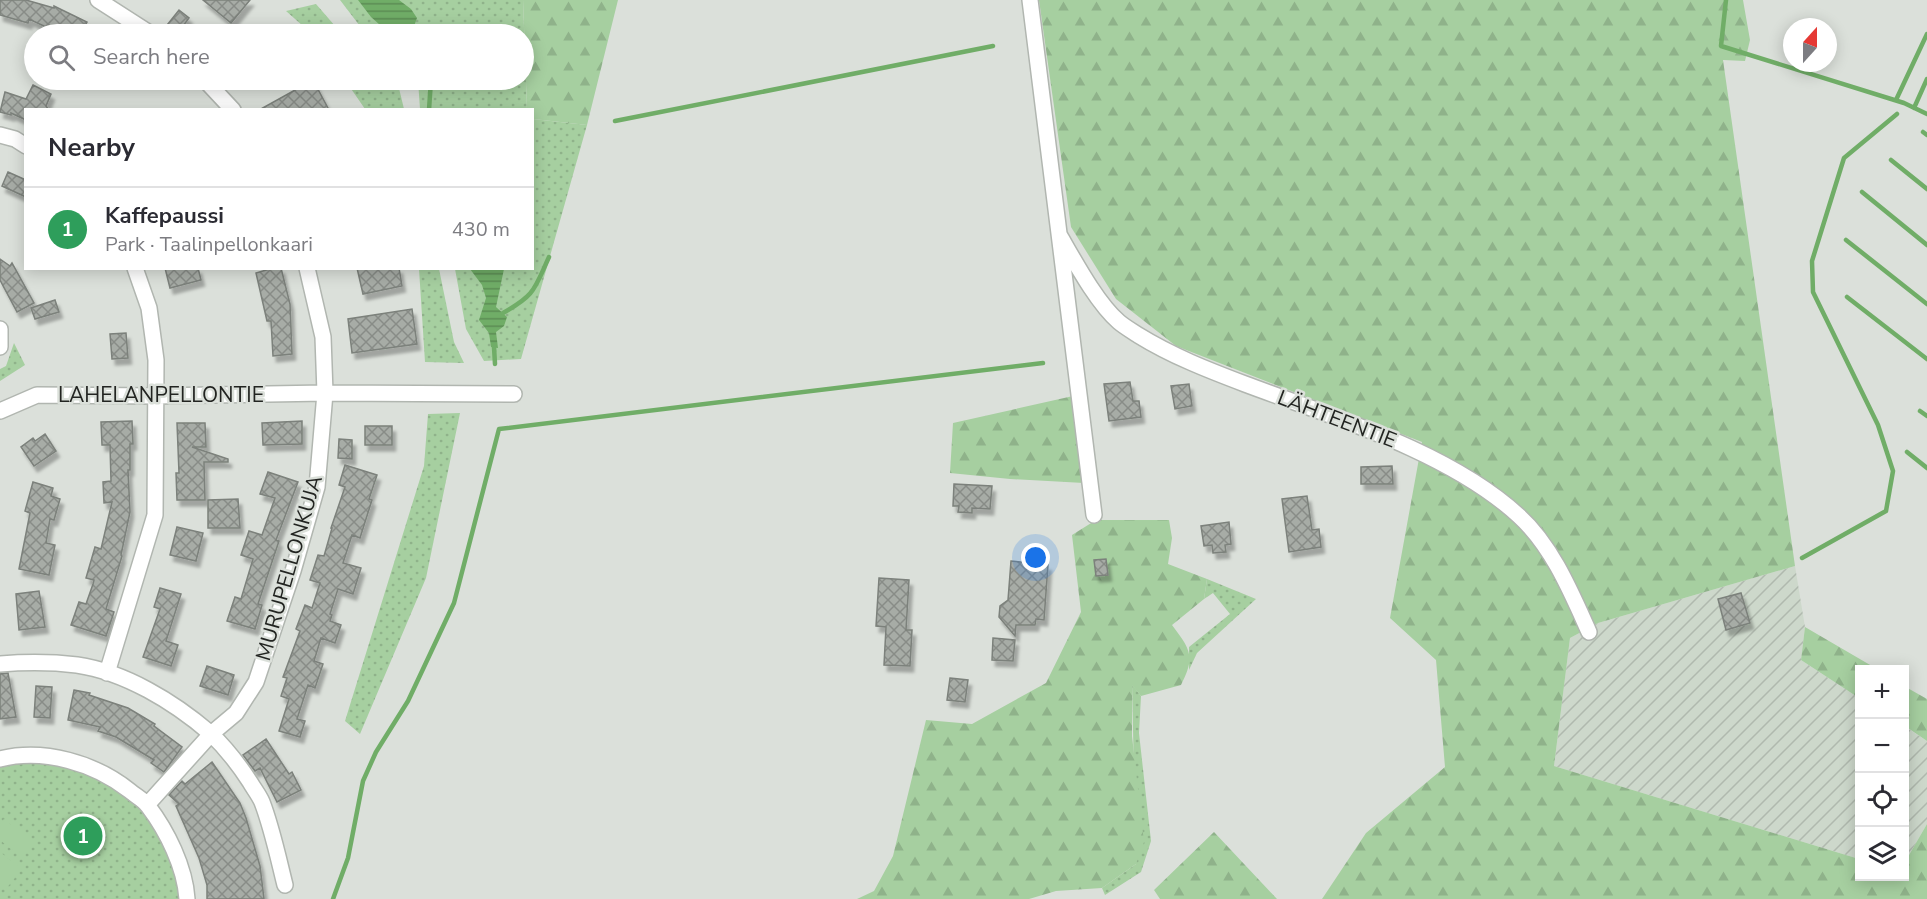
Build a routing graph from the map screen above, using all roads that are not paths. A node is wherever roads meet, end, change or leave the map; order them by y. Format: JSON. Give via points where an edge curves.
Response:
{"nodes":[{"id":1,"x":98,"y":0,"type":"edge"},
{"id":2,"x":1030,"y":0,"type":"edge"},
{"id":3,"x":135,"y":24,"type":"edge"},
{"id":4,"x":214,"y":90,"type":"edge"},
{"id":5,"x":231,"y":108,"type":"edge"},
{"id":6,"x":0,"y":135,"type":"edge"},
{"id":7,"x":24,"y":145,"type":"edge"},
{"id":8,"x":1060,"y":236,"type":"junction"},
{"id":9,"x":136,"y":270,"type":"edge"},
{"id":10,"x":307,"y":270,"type":"edge"},
{"id":11,"x":0,"y":329,"type":"edge"},
{"id":12,"x":0,"y":348,"type":"edge"},
{"id":13,"x":325,"y":393,"type":"junction"},
{"id":14,"x":514,"y":394,"type":"dead end"},
{"id":15,"x":156,"y":396,"type":"junction"},
{"id":16,"x":0,"y":411,"type":"edge"},
{"id":17,"x":1094,"y":515,"type":"dead end"},
{"id":18,"x":1589,"y":632,"type":"dead end"},
{"id":19,"x":0,"y":664,"type":"edge"},
{"id":20,"x":107,"y":673,"type":"junction"},
{"id":21,"x":211,"y":734,"type":"junction"},
{"id":22,"x":0,"y":759,"type":"edge"},
{"id":23,"x":147,"y":805,"type":"junction"},
{"id":24,"x":285,"y":885,"type":"dead end"},
{"id":25,"x":187,"y":899,"type":"edge"}],
"edges":[{"from":1,"to":3,"type":"street"},
{"from":2,"to":8,"type":"street","name":"LÄHTEENTIE"},
{"from":4,"to":5,"type":"street"},
{"from":6,"to":7,"type":"street"},
{"from":8,"to":17,"type":"street","name":"LÄHTEENTIE"},
{"from":8,"to":18,"type":"street","name":"LÄHTEENTIE","via":[[1092,289],[1119,322],[1163,350],[1420,452],[1478,483],[1520,516],[1545,547]]},
{"from":9,"to":15,"type":"street","via":[[149,308]]},
{"from":10,"to":13,"type":"street","name":"MURUPELLONKUJA","via":[[323,337]]},
{"from":11,"to":12,"type":"street"},
{"from":13,"to":14,"type":"street"},
{"from":13,"to":15,"type":"street","name":"LAHELANPELLONTIE"},
{"from":13,"to":21,"type":"street","name":"MURUPELLONKUJA","via":[[317,487],[278,615],[255,682],[236,713]]},
{"from":15,"to":16,"type":"street","name":"LAHELANPELLONTIE","via":[[37,395]]},
{"from":15,"to":20,"type":"street","via":[[155,515]]},
{"from":19,"to":20,"type":"street","via":[[78,665]]},
{"from":20,"to":21,"type":"street","via":[[176,707]]},
{"from":21,"to":23,"type":"street","name":"MURUPELLONKUJA"},
{"from":21,"to":24,"type":"street","via":[[261,800]]},
{"from":22,"to":23,"type":"street","via":[[19,754],[67,759],[113,777]]},
{"from":23,"to":25,"type":"street","via":[[174,850]]}]}
